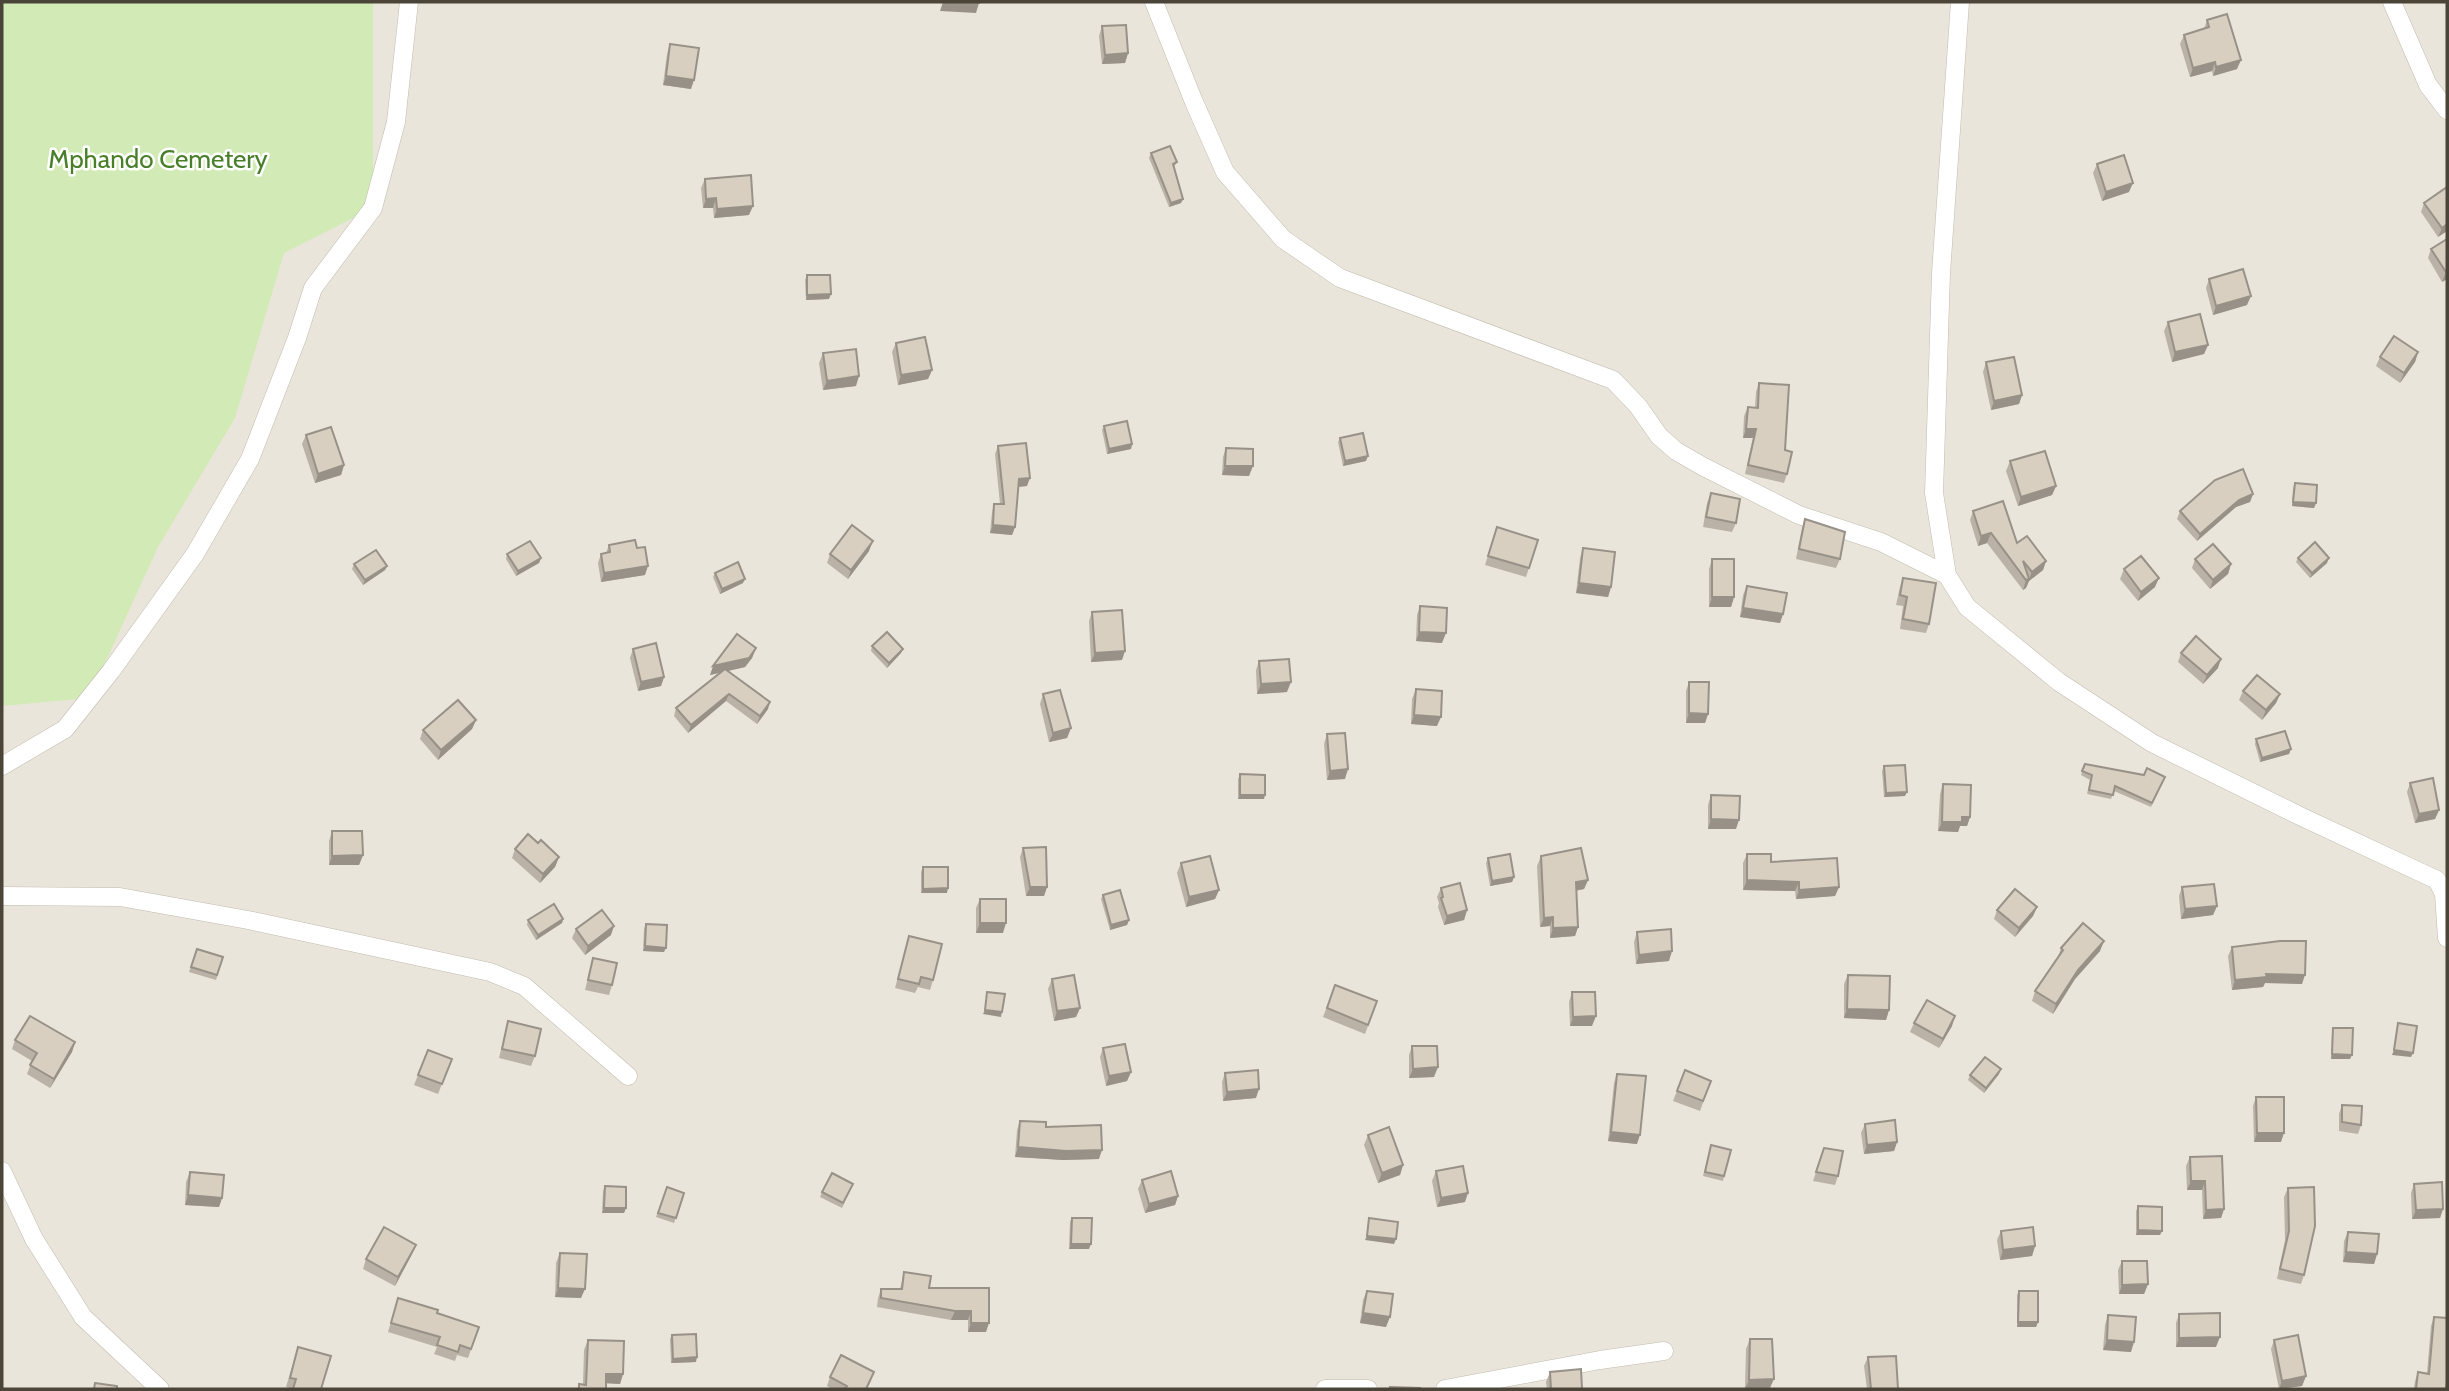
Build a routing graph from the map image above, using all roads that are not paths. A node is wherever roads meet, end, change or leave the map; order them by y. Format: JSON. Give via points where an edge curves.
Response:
{"nodes":[{"id":1,"x":409,"y":2,"type":"edge"},
{"id":2,"x":1154,"y":2,"type":"edge"},
{"id":3,"x":1960,"y":2,"type":"edge"},
{"id":4,"x":2392,"y":2,"type":"edge"},
{"id":5,"x":2447,"y":110,"type":"edge"},
{"id":6,"x":1947,"y":575,"type":"junction"},
{"id":7,"x":2,"y":766,"type":"edge"},
{"id":8,"x":2,"y":896,"type":"edge"},
{"id":9,"x":2447,"y":938,"type":"edge"},
{"id":10,"x":628,"y":1076,"type":"dead end"},
{"id":11,"x":2,"y":1171,"type":"edge"},
{"id":12,"x":1664,"y":1351,"type":"dead end"},
{"id":13,"x":160,"y":1389,"type":"edge"},
{"id":14,"x":1330,"y":1389,"type":"edge"},
{"id":15,"x":1368,"y":1389,"type":"edge"},
{"id":16,"x":1445,"y":1389,"type":"edge"}],
"edges":[{"from":1,"to":7,"type":"street","via":[[396,122],[373,208],[313,288],[250,460],[195,554],[65,729]]},
{"from":2,"to":6,"type":"street","via":[[1225,172],[1283,239],[1340,278],[1613,380],[1676,451],[1799,515],[1881,542]]},
{"from":3,"to":6,"type":"street","via":[[1941,272],[1934,493]]},
{"from":4,"to":5,"type":"street","via":[[2428,85]]},
{"from":6,"to":9,"type":"street","via":[[1967,607],[2059,682],[2152,743],[2437,880],[2444,894]]},
{"from":8,"to":10,"type":"street","via":[[120,897],[489,972],[524,986]]},
{"from":11,"to":13,"type":"street","via":[[34,1239],[83,1317]]},
{"from":12,"to":16,"type":"street"},
{"from":14,"to":15,"type":"street"}]}
